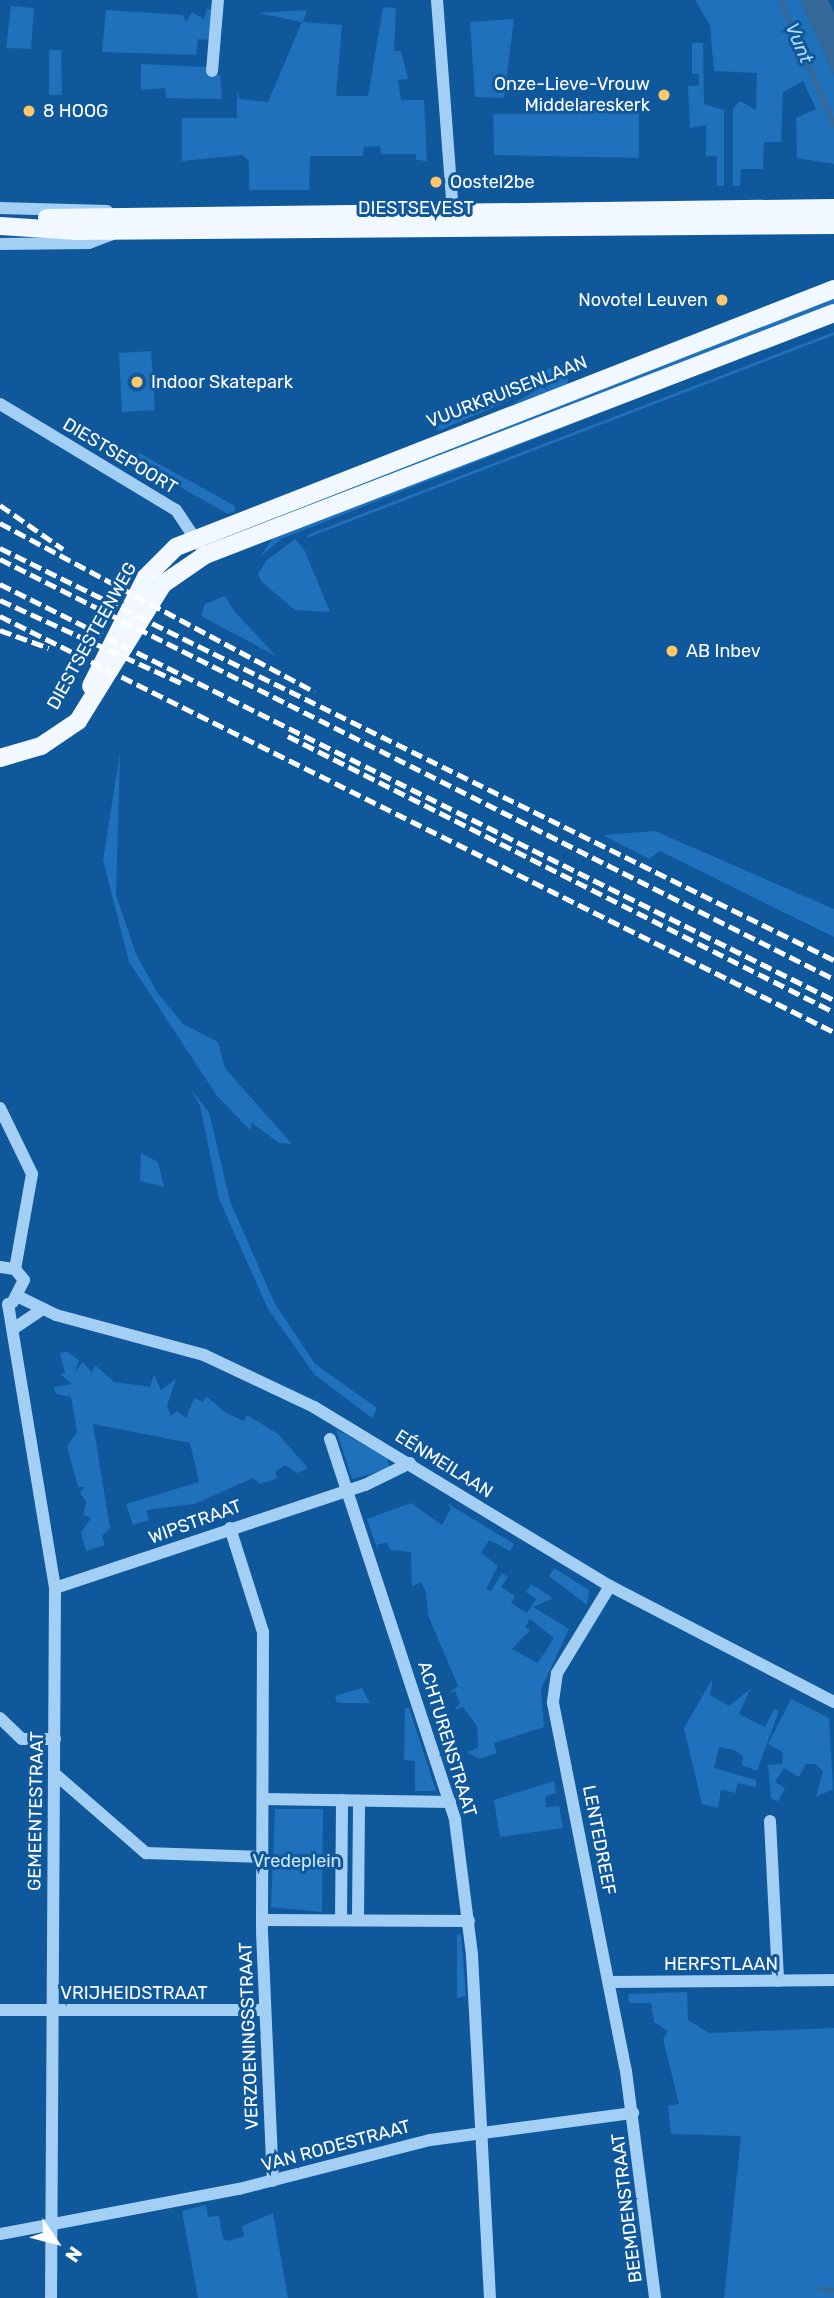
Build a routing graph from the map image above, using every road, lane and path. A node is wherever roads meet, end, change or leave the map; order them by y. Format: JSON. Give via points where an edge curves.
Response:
{"nodes":[{"id":1,"x":218,"y":0,"type":"edge"},
{"id":2,"x":437,"y":0,"type":"edge"},
{"id":3,"x":212,"y":71,"type":"dead end"},
{"id":4,"x":0,"y":208,"type":"edge"},
{"id":5,"x":453,"y":211,"type":"junction"},
{"id":6,"x":0,"y":218,"type":"edge"},
{"id":7,"x":118,"y":222,"type":"junction"},
{"id":8,"x":832,"y":222,"type":"edge"},
{"id":9,"x":0,"y":226,"type":"edge"},
{"id":10,"x":0,"y":244,"type":"edge"},
{"id":11,"x":834,"y":289,"type":"edge"},
{"id":12,"x":834,"y":313,"type":"edge"},
{"id":13,"x":0,"y":404,"type":"edge"},
{"id":14,"x":195,"y":537,"type":"junction"},
{"id":15,"x":205,"y":555,"type":"junction"},
{"id":16,"x":61,"y":734,"type":"junction"},
{"id":17,"x":0,"y":758,"type":"edge"},
{"id":18,"x":0,"y":1108,"type":"edge"},
{"id":19,"x":6,"y":1268,"type":"edge"},
{"id":20,"x":19,"y":1297,"type":"junction"},
{"id":21,"x":4,"y":1303,"type":"edge"},
{"id":22,"x":41,"y":1310,"type":"junction"},
{"id":23,"x":13,"y":1329,"type":"junction"},
{"id":24,"x":330,"y":1439,"type":"dead end"},
{"id":25,"x":410,"y":1463,"type":"junction"},
{"id":26,"x":347,"y":1490,"type":"junction"},
{"id":27,"x":230,"y":1528,"type":"junction"},
{"id":28,"x":610,"y":1586,"type":"junction"},
{"id":29,"x":55,"y":1588,"type":"junction"},
{"id":30,"x":834,"y":1702,"type":"edge"},
{"id":31,"x":0,"y":1718,"type":"edge"},
{"id":32,"x":55,"y":1739,"type":"junction"},
{"id":33,"x":55,"y":1774,"type":"junction"},
{"id":34,"x":263,"y":1799,"type":"junction"},
{"id":35,"x":342,"y":1800,"type":"junction"},
{"id":36,"x":359,"y":1801,"type":"junction"},
{"id":37,"x":450,"y":1802,"type":"junction"},
{"id":38,"x":770,"y":1821,"type":"dead end"},
{"id":39,"x":263,"y":1857,"type":"junction"},
{"id":40,"x":341,"y":1920,"type":"junction"},
{"id":41,"x":358,"y":1920,"type":"junction"},
{"id":42,"x":469,"y":1921,"type":"junction"},
{"id":43,"x":262,"y":1927,"type":"junction"},
{"id":44,"x":834,"y":1980,"type":"edge"},
{"id":45,"x":778,"y":1981,"type":"junction"},
{"id":46,"x":609,"y":1982,"type":"junction"},
{"id":47,"x":0,"y":2010,"type":"edge"},
{"id":48,"x":261,"y":2010,"type":"junction"},
{"id":49,"x":49,"y":2011,"type":"junction"},
{"id":50,"x":633,"y":2113,"type":"junction"},
{"id":51,"x":484,"y":2133,"type":"junction"},
{"id":52,"x":273,"y":2181,"type":"junction"},
{"id":53,"x":50,"y":2223,"type":"junction"},
{"id":54,"x":0,"y":2234,"type":"edge"},
{"id":55,"x":51,"y":2298,"type":"edge"},
{"id":56,"x":490,"y":2298,"type":"edge"},
{"id":57,"x":655,"y":2298,"type":"edge"}],
"edges":[{"from":1,"to":3,"type":"street"},
{"from":2,"to":5,"type":"street"},
{"from":4,"to":7,"type":"street","name":"DIESTSEVEST"},
{"from":5,"to":7,"type":"main road","name":"DIESTSEVEST"},
{"from":5,"to":8,"type":"main road","name":"DIESTSEVEST"},
{"from":6,"to":7,"type":"main road"},
{"from":7,"to":8,"type":"main road","name":"DIESTSEVEST"},
{"from":7,"to":9,"type":"main road"},
{"from":7,"to":10,"type":"street","name":"DIESTSEVEST","via":[[89,243]]},
{"from":11,"to":14,"type":"main road","name":"VUURKRUISENLAAN"},
{"from":12,"to":15,"type":"main road"},
{"from":13,"to":14,"type":"street","name":"DIESTSEPOORT","via":[[176,510]]},
{"from":14,"to":15,"type":"street","name":"DIESTSEPOORT"},
{"from":14,"to":16,"type":"main road","name":"DIESTSESTEENWEG","via":[[145,577]]},
{"from":15,"to":16,"type":"main road","name":"DIESTSESTEENWEG","via":[[163,584],[92,704]]},
{"from":16,"to":17,"type":"main road","name":"DIESTSESTEENWEG"},
{"from":18,"to":19,"type":"street","via":[[32,1165],[22,1222]]},
{"from":19,"to":20,"type":"street","via":[[24,1280]]},
{"from":20,"to":21,"type":"street"},
{"from":20,"to":22,"type":"street","name":"EÉNMEILAAN"},
{"from":21,"to":23,"type":"street","name":"GEMEENTESTRAAT"},
{"from":22,"to":23,"type":"street"},
{"from":22,"to":25,"type":"street","name":"EÉNMEILAAN","via":[[204,1355],[314,1407]]},
{"from":23,"to":29,"type":"street","name":"GEMEENTESTRAAT"},
{"from":24,"to":26,"type":"street"},
{"from":25,"to":26,"type":"street","name":"WIPSTRAAT"},
{"from":25,"to":28,"type":"street","name":"EÉNMEILAAN"},
{"from":26,"to":27,"type":"street","name":"WIPSTRAAT"},
{"from":26,"to":37,"type":"street","name":"ACHTURENSTRAAT"},
{"from":27,"to":29,"type":"street","name":"WIPSTRAAT"},
{"from":27,"to":34,"type":"street","via":[[263,1632]]},
{"from":28,"to":30,"type":"street","name":"EÉNMEILAAN"},
{"from":28,"to":46,"type":"street","name":"LENTEDREEF","via":[[557,1672],[553,1703]]},
{"from":29,"to":32,"type":"street","name":"GEMEENTESTRAAT"},
{"from":31,"to":32,"type":"street","via":[[22,1739]]},
{"from":32,"to":33,"type":"street","name":"GEMEENTESTRAAT"},
{"from":33,"to":39,"type":"street","via":[[146,1853]]},
{"from":33,"to":49,"type":"street","name":"GEMEENTESTRAAT"},
{"from":34,"to":35,"type":"street"},
{"from":34,"to":39,"type":"street"},
{"from":35,"to":36,"type":"street"},
{"from":35,"to":40,"type":"street"},
{"from":36,"to":37,"type":"street"},
{"from":36,"to":41,"type":"street"},
{"from":37,"to":42,"type":"street","name":"ACHTURENSTRAAT"},
{"from":38,"to":45,"type":"street"},
{"from":39,"to":43,"type":"street"},
{"from":40,"to":41,"type":"street"},
{"from":40,"to":43,"type":"street"},
{"from":41,"to":42,"type":"street"},
{"from":42,"to":51,"type":"street","name":"ACHTURENSTRAAT"},
{"from":43,"to":48,"type":"street","name":"VERZOENINGSSTRAAT"},
{"from":44,"to":45,"type":"street","name":"HERFSTLAAN"},
{"from":45,"to":46,"type":"street","name":"HERFSTLAAN"},
{"from":46,"to":50,"type":"street","name":"LENTEDREEF"},
{"from":47,"to":49,"type":"street","name":"VRIJHEIDSTRAAT"},
{"from":48,"to":49,"type":"street","name":"VRIJHEIDSTRAAT"},
{"from":48,"to":52,"type":"street","name":"VERZOENINGSSTRAAT"},
{"from":49,"to":53,"type":"street","name":"GEMEENTESTRAAT"},
{"from":50,"to":51,"type":"street","name":"VAN RODESTRAAT"},
{"from":50,"to":57,"type":"street","name":"BEEMDENSTRAAT"},
{"from":51,"to":52,"type":"street","name":"VAN RODESTRAAT","via":[[376,2151]]},
{"from":51,"to":56,"type":"street","name":"ACHTURENSTRAAT"},
{"from":52,"to":53,"type":"street","name":"VAN RODESTRAAT","via":[[86,2221]]},
{"from":53,"to":54,"type":"street","name":"VAN RODESTRAAT","via":[[39,2231]]},
{"from":53,"to":55,"type":"street","name":"GEMEENTESTRAAT"}]}
